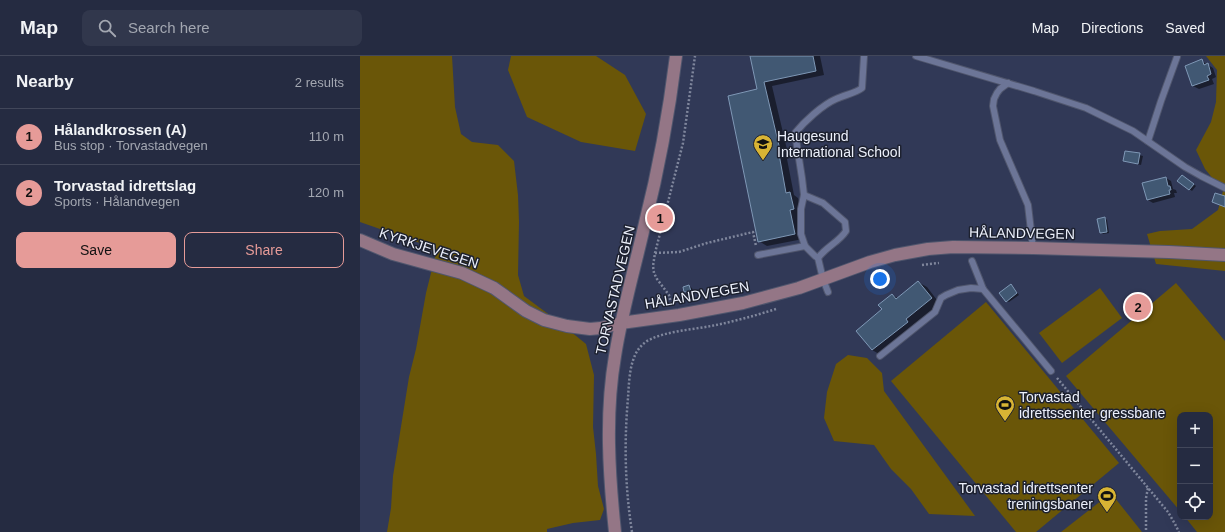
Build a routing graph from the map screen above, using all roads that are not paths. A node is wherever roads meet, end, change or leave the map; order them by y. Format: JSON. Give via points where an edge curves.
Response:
{"nodes":[{"id":1,"x":676,"y":56,"type":"edge"},
{"id":2,"x":864,"y":56,"type":"edge"},
{"id":3,"x":916,"y":56,"type":"edge"},
{"id":4,"x":1177,"y":57,"type":"edge"},
{"id":5,"x":1008,"y":83,"type":"junction"},
{"id":6,"x":1148,"y":141,"type":"junction"},
{"id":7,"x":1225,"y":188,"type":"edge"},
{"id":8,"x":804,"y":194,"type":"junction"},
{"id":9,"x":360,"y":240,"type":"edge"},
{"id":10,"x":804,"y":246,"type":"junction"},
{"id":11,"x":1033,"y":248,"type":"junction"},
{"id":12,"x":758,"y":255,"type":"road end"},
{"id":13,"x":1225,"y":255,"type":"edge"},
{"id":14,"x":818,"y":258,"type":"junction"},
{"id":15,"x":972,"y":261,"type":"dead end"},
{"id":16,"x":823,"y":279,"type":"junction"},
{"id":17,"x":983,"y":289,"type":"junction"},
{"id":18,"x":828,"y":292,"type":"dead end"},
{"id":19,"x":621,"y":323,"type":"junction"},
{"id":20,"x":880,"y":356,"type":"dead end"},
{"id":21,"x":1051,"y":371,"type":"road end"},
{"id":22,"x":615,"y":532,"type":"edge"}],
"edges":[{"from":1,"to":19,"type":"main road","name":"TORVASTADVEGEN","via":[[662,149]]},
{"from":2,"to":8,"type":"lane","via":[[862,88],[832,100],[803,123],[795,134]]},
{"from":3,"to":5,"type":"lane"},
{"from":4,"to":6,"type":"lane"},
{"from":5,"to":6,"type":"lane","via":[[1086,108]]},
{"from":5,"to":11,"type":"lane","via":[[1000,89],[993,106],[1000,140],[1028,205]]},
{"from":6,"to":7,"type":"lane","via":[[1185,167]]},
{"from":8,"to":10,"type":"lane","via":[[801,234]]},
{"from":8,"to":14,"type":"lane","via":[[824,204],[845,222],[846,231],[842,238]]},
{"from":9,"to":19,"type":"main road","name":"KYRKJEVEGEN","via":[[393,254],[462,273],[494,288],[526,311],[544,320],[590,329]]},
{"from":10,"to":12,"type":"lane"},
{"from":10,"to":14,"type":"lane"},
{"from":11,"to":13,"type":"main road","name":"HÅLANDVEGEN"},
{"from":11,"to":16,"type":"main road","name":"HÅLANDVEGEN","via":[[922,250],[870,262]]},
{"from":14,"to":16,"type":"lane"},
{"from":15,"to":17,"type":"lane","name":"HÅLANDVEGEN"},
{"from":16,"to":18,"type":"lane"},
{"from":16,"to":19,"type":"main road","name":"HÅLANDVEGEN","via":[[743,303]]},
{"from":17,"to":20,"type":"lane","via":[[958,290],[941,298],[935,312]]},
{"from":17,"to":21,"type":"lane","name":"HÅLANDVEGEN"},
{"from":19,"to":22,"type":"main road","name":"TORVASTADVEGEN","via":[[612,378],[610,414],[609,452]]}]}
